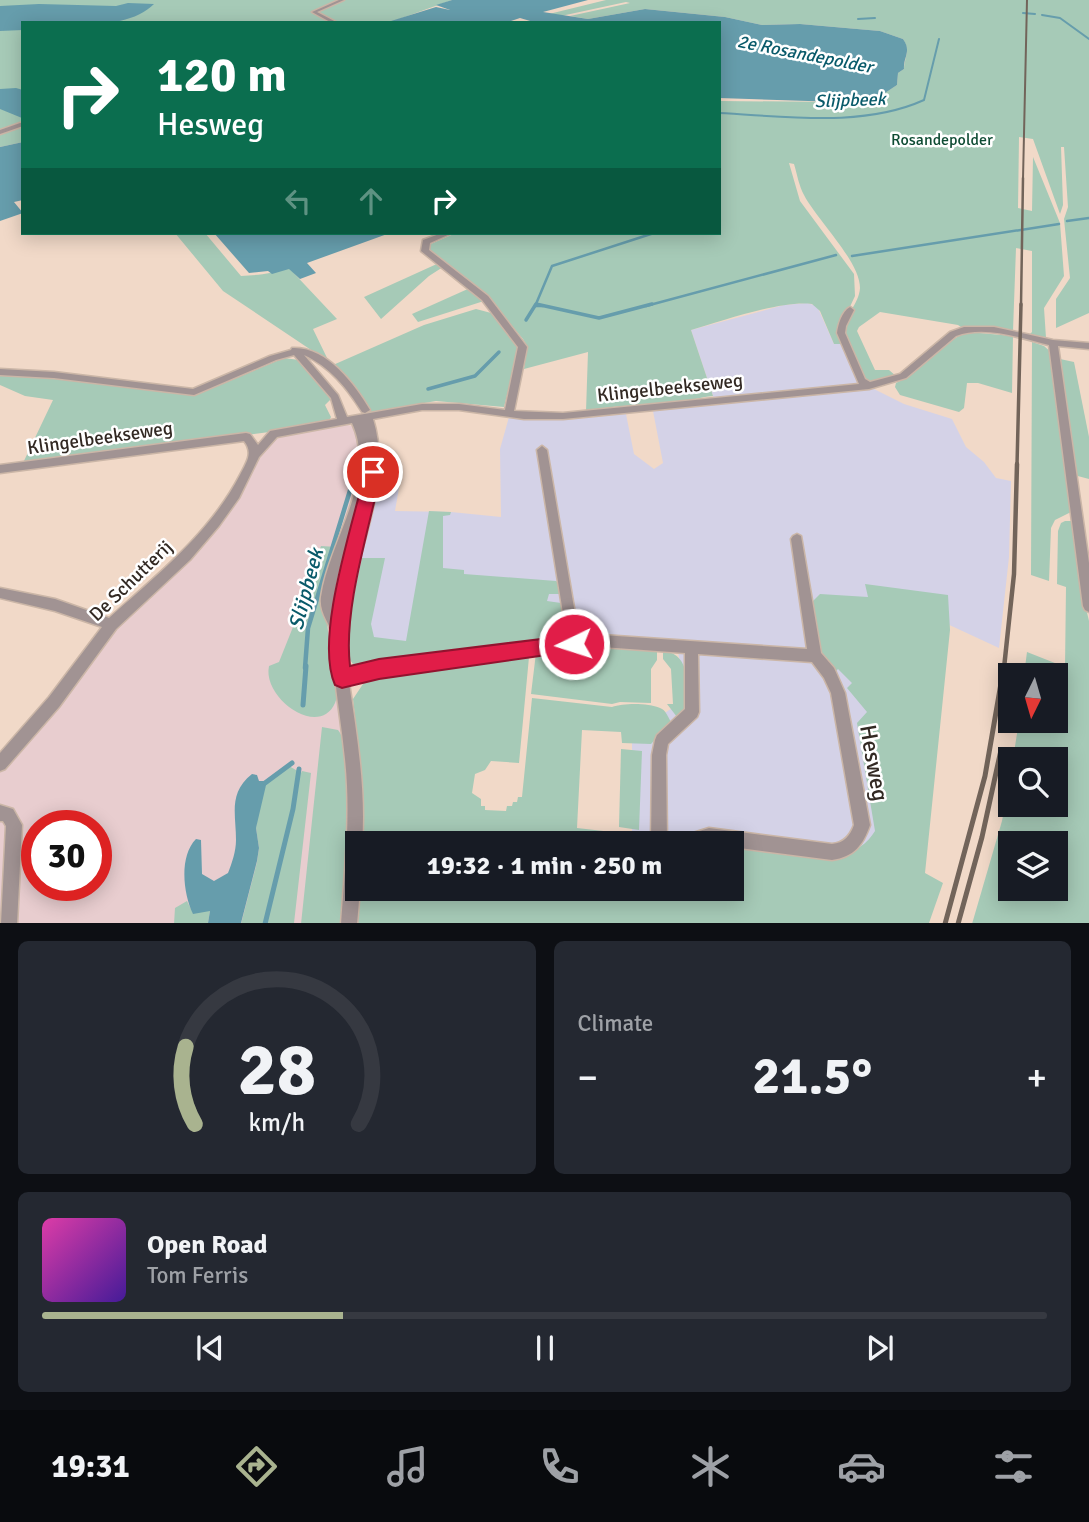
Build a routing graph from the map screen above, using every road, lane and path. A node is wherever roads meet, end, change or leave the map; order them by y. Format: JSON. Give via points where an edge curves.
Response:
{"nodes":[{"id":1,"x":342,"y":0,"type":"edge"},
{"id":2,"x":332,"y":21,"type":"edge"},
{"id":3,"x":21,"y":125,"type":"edge"},
{"id":4,"x":0,"y":132,"type":"edge"},
{"id":5,"x":443,"y":235,"type":"edge"},
{"id":6,"x":850,"y":310,"type":"dead end"},
{"id":7,"x":1053,"y":343,"type":"junction"},
{"id":8,"x":1089,"y":346,"type":"edge"},
{"id":9,"x":295,"y":350,"type":"junction"},
{"id":10,"x":0,"y":372,"type":"edge"},
{"id":11,"x":869,"y":386,"type":"junction"},
{"id":12,"x":509,"y":414,"type":"junction"},
{"id":13,"x":349,"y":420,"type":"junction"},
{"id":14,"x":274,"y":434,"type":"joint"},
{"id":15,"x":542,"y":450,"type":"dead end"},
{"id":16,"x":255,"y":454,"type":"junction"},
{"id":17,"x":0,"y":469,"type":"edge"},
{"id":18,"x":797,"y":539,"type":"dead end"},
{"id":19,"x":0,"y":593,"type":"edge"},
{"id":20,"x":1089,"y":606,"type":"edge"},
{"id":21,"x":111,"y":625,"type":"junction"},
{"id":22,"x":339,"y":636,"type":"junction"},
{"id":23,"x":574,"y":644,"type":"junction"},
{"id":24,"x":691,"y":646,"type":"junction"},
{"id":25,"x":815,"y":656,"type":"junction"},
{"id":26,"x":342,"y":678,"type":"junction"},
{"id":27,"x":0,"y":764,"type":"edge"},
{"id":28,"x":0,"y":813,"type":"edge"},
{"id":29,"x":659,"y":831,"type":"edge"},
{"id":30,"x":744,"y":841,"type":"edge"},
{"id":31,"x":9,"y":923,"type":"edge"},
{"id":32,"x":349,"y":923,"type":"edge"}],
"edges":[{"from":1,"to":2,"type":"street","via":[[314,12]]},
{"from":3,"to":4,"type":"street"},
{"from":5,"to":12,"type":"street","via":[[426,242],[425,251],[488,302],[523,347]]},
{"from":6,"to":11,"type":"street","via":[[841,333],[861,381]]},
{"from":7,"to":8,"type":"street","name":"Klingelbeekseweg"},
{"from":7,"to":11,"type":"street","name":"Klingelbeekseweg","via":[[994,330],[964,330],[903,376]]},
{"from":7,"to":20,"type":"street"},
{"from":9,"to":10,"type":"street","via":[[194,392]]},
{"from":9,"to":13,"type":"street"},
{"from":9,"to":22,"type":"street","via":[[305,351],[333,370],[358,397],[374,447],[373,472]]},
{"from":11,"to":12,"type":"street","name":"Klingelbeekseweg","via":[[576,416]]},
{"from":12,"to":13,"type":"street","name":"Klingelbeekseweg","via":[[435,407]]},
{"from":13,"to":14,"type":"street","name":"Klingelbeekseweg"},
{"from":13,"to":22,"type":"street","via":[[364,438],[363,476],[327,600]]},
{"from":14,"to":16,"type":"street","name":"De Schutterij"},
{"from":15,"to":23,"type":"street"},
{"from":16,"to":17,"type":"street","name":"Klingelbeekseweg","via":[[246,437]]},
{"from":16,"to":21,"type":"street","name":"De Schutterij","via":[[215,523]]},
{"from":18,"to":25,"type":"street","name":"Hesweg"},
{"from":19,"to":21,"type":"street","via":[[55,605]]},
{"from":21,"to":27,"type":"street","name":"De Schutterij","via":[[54,702]]},
{"from":22,"to":26,"type":"street"},
{"from":23,"to":24,"type":"street"},
{"from":23,"to":26,"type":"street","via":[[392,667]]},
{"from":24,"to":25,"type":"street"},
{"from":24,"to":29,"type":"street","via":[[692,712],[662,740],[659,755]]},
{"from":25,"to":30,"type":"street","name":"Hesweg","via":[[838,693],[862,825],[859,835],[848,849],[832,852]]},
{"from":26,"to":32,"type":"street","via":[[356,824]]},
{"from":28,"to":31,"type":"street","via":[[8,814],[15,825]]}]}
